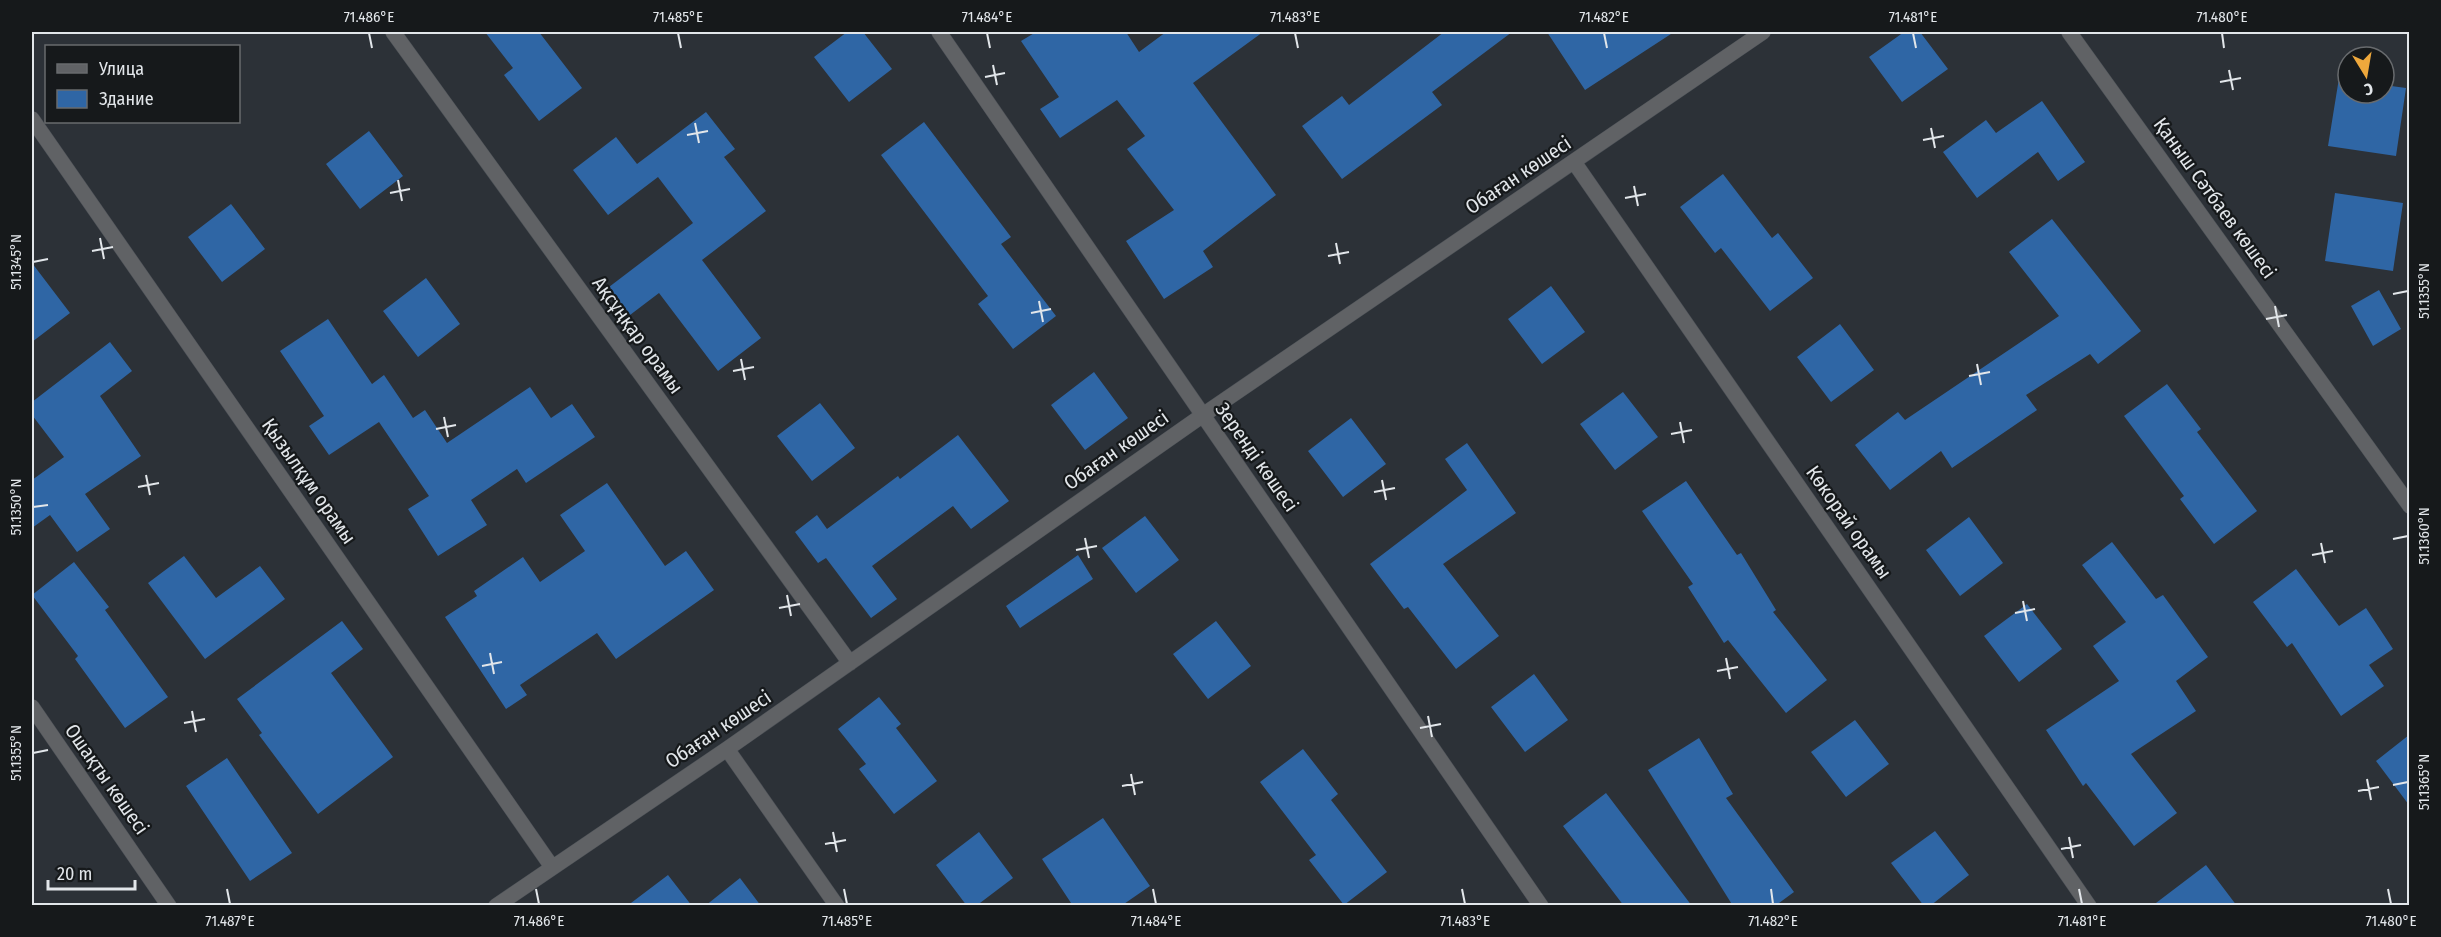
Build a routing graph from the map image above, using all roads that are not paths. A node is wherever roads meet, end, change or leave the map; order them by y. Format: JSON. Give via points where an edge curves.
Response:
{"nodes":[{"id":1,"x":393,"y":32,"type":"edge"},
{"id":2,"x":939,"y":32,"type":"edge"},
{"id":3,"x":1763,"y":32,"type":"edge"},
{"id":4,"x":2069,"y":32,"type":"edge"},
{"id":5,"x":32,"y":119,"type":"edge"},
{"id":6,"x":1574,"y":162,"type":"junction"},
{"id":7,"x":1203,"y":415,"type":"junction"},
{"id":8,"x":2409,"y":506,"type":"edge"},
{"id":9,"x":850,"y":663,"type":"junction"},
{"id":10,"x":32,"y":707,"type":"edge"},
{"id":11,"x":727,"y":749,"type":"junction"},
{"id":12,"x":552,"y":867,"type":"junction"},
{"id":13,"x":169,"y":906,"type":"edge"},
{"id":14,"x":496,"y":906,"type":"edge"},
{"id":15,"x":837,"y":906,"type":"edge"},
{"id":16,"x":1541,"y":906,"type":"edge"},
{"id":17,"x":2089,"y":906,"type":"edge"}],
"edges":[{"from":1,"to":9,"type":"street","name":"Ақсұңқар орамы"},
{"from":2,"to":7,"type":"street","name":"Зеренді көшесі"},
{"from":3,"to":6,"type":"street","name":"Обаған көшесі"},
{"from":4,"to":8,"type":"street","name":"Қаныш Сәтбаев көшесі"},
{"from":5,"to":12,"type":"street","name":"Қызылқұм орамы"},
{"from":6,"to":7,"type":"street","name":"Обаған көшесі"},
{"from":6,"to":17,"type":"street","name":"Көкорай орамы"},
{"from":7,"to":9,"type":"street","name":"Обаған көшесі"},
{"from":7,"to":16,"type":"street","name":"Зеренді көшесі"},
{"from":9,"to":11,"type":"street","name":"Обаған көшесі"},
{"from":10,"to":13,"type":"street","name":"Ошақты көшесі"},
{"from":11,"to":12,"type":"street","name":"Обаған көшесі"},
{"from":11,"to":15,"type":"street"},
{"from":12,"to":14,"type":"street","name":"Обаған көшесі"}]}
